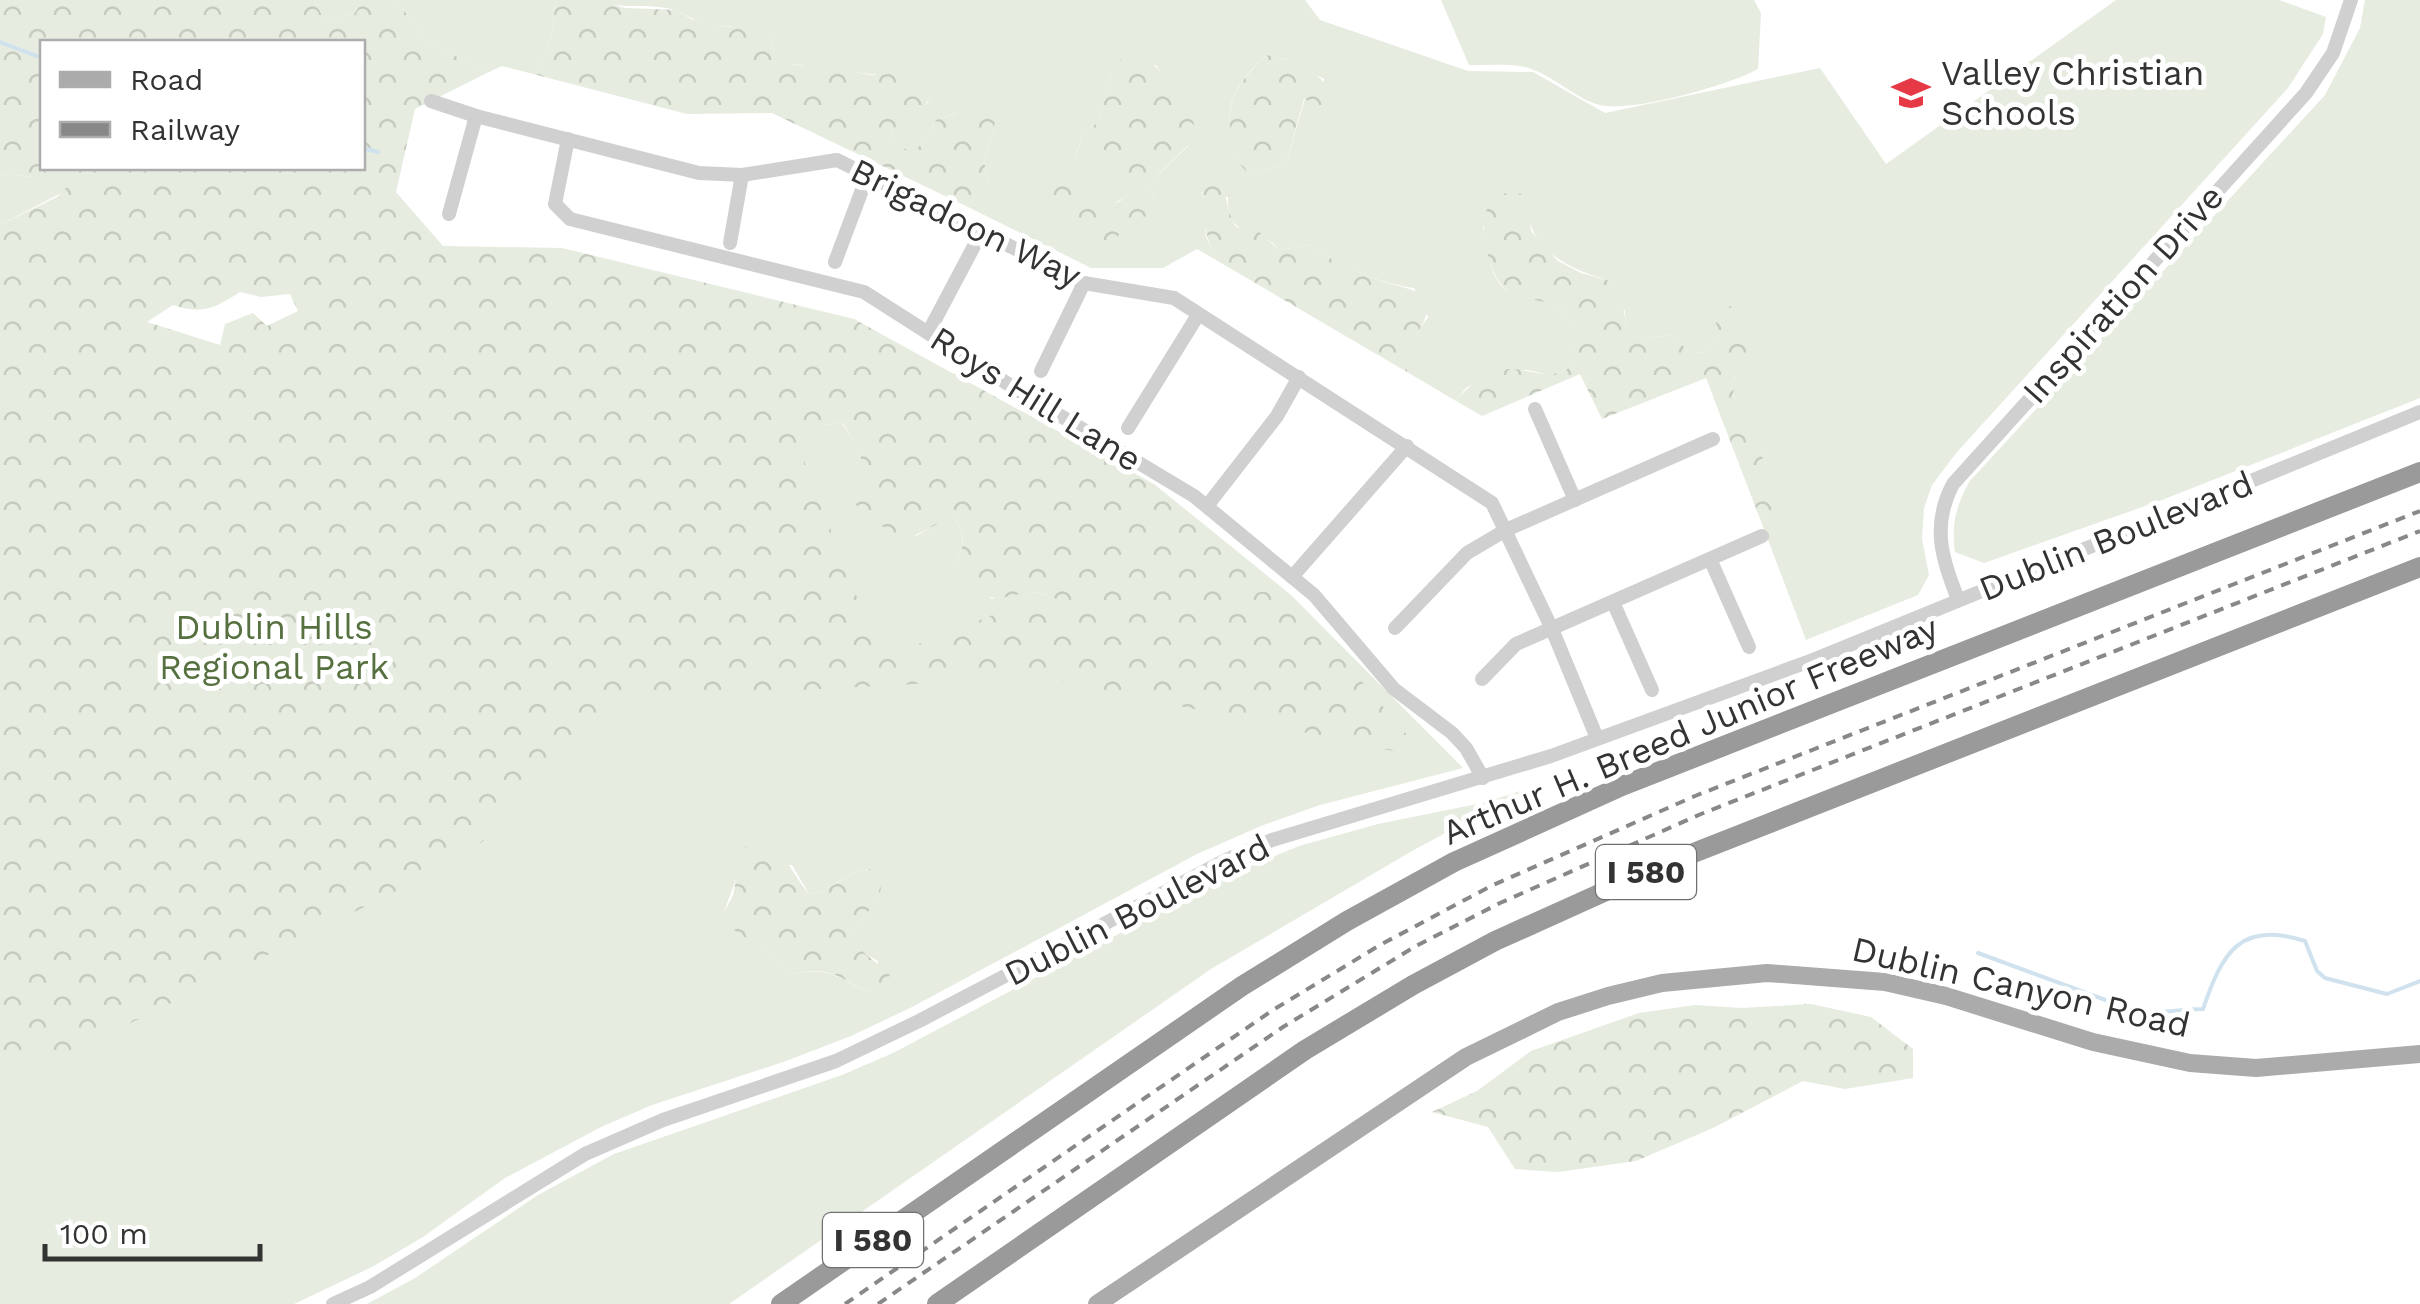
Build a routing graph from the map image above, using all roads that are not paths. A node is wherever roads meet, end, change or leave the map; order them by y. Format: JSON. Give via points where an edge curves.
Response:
{"nodes":[{"id":1,"x":2351,"y":0,"type":"edge"},
{"id":2,"x":431,"y":101,"type":"dead end"},
{"id":3,"x":476,"y":116,"type":"junction"},
{"id":4,"x":568,"y":140,"type":"junction"},
{"id":5,"x":868,"y":174,"type":"junction"},
{"id":6,"x":742,"y":175,"type":"junction"},
{"id":7,"x":449,"y":214,"type":"dead end"},
{"id":8,"x":982,"y":230,"type":"junction"},
{"id":9,"x":730,"y":244,"type":"dead end"},
{"id":10,"x":835,"y":262,"type":"dead end"},
{"id":11,"x":1084,"y":283,"type":"junction"},
{"id":12,"x":1198,"y":315,"type":"junction"},
{"id":13,"x":928,"y":333,"type":"junction"},
{"id":14,"x":1041,"y":372,"type":"dead end"},
{"id":15,"x":1299,"y":377,"type":"junction"},
{"id":16,"x":1535,"y":409,"type":"dead end"},
{"id":17,"x":2420,"y":412,"type":"edge"},
{"id":18,"x":1128,"y":428,"type":"dead end"},
{"id":19,"x":1713,"y":439,"type":"dead end"},
{"id":20,"x":1407,"y":446,"type":"junction"},
{"id":21,"x":2420,"y":472,"type":"edge"},
{"id":22,"x":1575,"y":500,"type":"junction"},
{"id":23,"x":1207,"y":506,"type":"junction"},
{"id":24,"x":1506,"y":530,"type":"junction"},
{"id":25,"x":1762,"y":536,"type":"dead end"},
{"id":26,"x":1710,"y":560,"type":"junction"},
{"id":27,"x":2420,"y":566,"type":"edge"},
{"id":28,"x":1292,"y":577,"type":"junction"},
{"id":29,"x":1958,"y":600,"type":"junction"},
{"id":30,"x":1612,"y":602,"type":"junction"},
{"id":31,"x":1395,"y":628,"type":"dead end"},
{"id":32,"x":1552,"y":628,"type":"junction"},
{"id":33,"x":1749,"y":648,"type":"dead end"},
{"id":34,"x":1482,"y":679,"type":"dead end"},
{"id":35,"x":1652,"y":690,"type":"dead end"},
{"id":36,"x":1597,"y":738,"type":"junction"},
{"id":37,"x":1483,"y":778,"type":"junction"},
{"id":38,"x":2420,"y":1054,"type":"edge"},
{"id":39,"x":333,"y":1304,"type":"edge"},
{"id":40,"x":781,"y":1304,"type":"edge"},
{"id":41,"x":937,"y":1304,"type":"edge"},
{"id":42,"x":1097,"y":1304,"type":"edge"}],
"edges":[{"from":1,"to":29,"type":"street","name":"Inspiration Drive","via":[[2333,53],[2306,93],[1952,484],[1939,537]]},
{"from":2,"to":3,"type":"street","name":"Brigadoon Way"},
{"from":3,"to":4,"type":"street","name":"Brigadoon Way"},
{"from":3,"to":7,"type":"street"},
{"from":4,"to":6,"type":"street","name":"Brigadoon Way","via":[[698,173]]},
{"from":4,"to":13,"type":"street","name":"Roys Hill Lane","via":[[554,204],[570,219],[864,292]]},
{"from":5,"to":6,"type":"street","name":"Brigadoon Way","via":[[837,160]]},
{"from":5,"to":8,"type":"street","name":"Brigadoon Way"},
{"from":5,"to":10,"type":"street"},
{"from":6,"to":9,"type":"street"},
{"from":8,"to":11,"type":"street","name":"Brigadoon Way"},
{"from":8,"to":13,"type":"street"},
{"from":11,"to":12,"type":"street","name":"Brigadoon Way","via":[[1174,298]]},
{"from":11,"to":14,"type":"street"},
{"from":12,"to":15,"type":"street","name":"Brigadoon Way"},
{"from":12,"to":18,"type":"street"},
{"from":13,"to":23,"type":"street","name":"Roys Hill Lane"},
{"from":15,"to":20,"type":"street","name":"Brigadoon Way"},
{"from":15,"to":23,"type":"street"},
{"from":16,"to":22,"type":"street"},
{"from":17,"to":29,"type":"street","name":"Dublin Boulevard"},
{"from":19,"to":22,"type":"street"},
{"from":20,"to":24,"type":"street","name":"Brigadoon Way","via":[[1492,503]]},
{"from":20,"to":28,"type":"street"},
{"from":21,"to":40,"type":"highway","name":"Arthur H. Breed Junior Freeway","number":"I 580","via":[[1608,792],[1454,862],[1242,986]]},
{"from":22,"to":24,"type":"street"},
{"from":23,"to":28,"type":"street","name":"Roys Hill Lane"},
{"from":24,"to":31,"type":"street","via":[[1467,552]]},
{"from":24,"to":32,"type":"street","name":"Brigadoon Way"},
{"from":25,"to":26,"type":"street"},
{"from":26,"to":30,"type":"street"},
{"from":26,"to":33,"type":"street"},
{"from":27,"to":41,"type":"highway","number":"I 580","via":[[1668,862],[1510,934],[1306,1050]]},
{"from":28,"to":37,"type":"street","name":"Roys Hill Lane","via":[[1394,689],[1466,748]]},
{"from":29,"to":36,"type":"street","name":"Dublin Boulevard"},
{"from":30,"to":32,"type":"street"},
{"from":30,"to":35,"type":"street"},
{"from":32,"to":34,"type":"street","via":[[1516,644]]},
{"from":32,"to":36,"type":"street","name":"Brigadoon Way"},
{"from":36,"to":37,"type":"street","name":"Dublin Boulevard"},
{"from":37,"to":39,"type":"street","name":"Dublin Boulevard","via":[[1289,834],[1224,861],[836,1061],[585,1154]]},
{"from":38,"to":42,"type":"main road","name":"Dublin Canyon Road","via":[[2256,1068],[2190,1062],[2094,1042],[1885,982],[1786,972],[1662,984],[1558,1012],[1466,1056]]}]}
